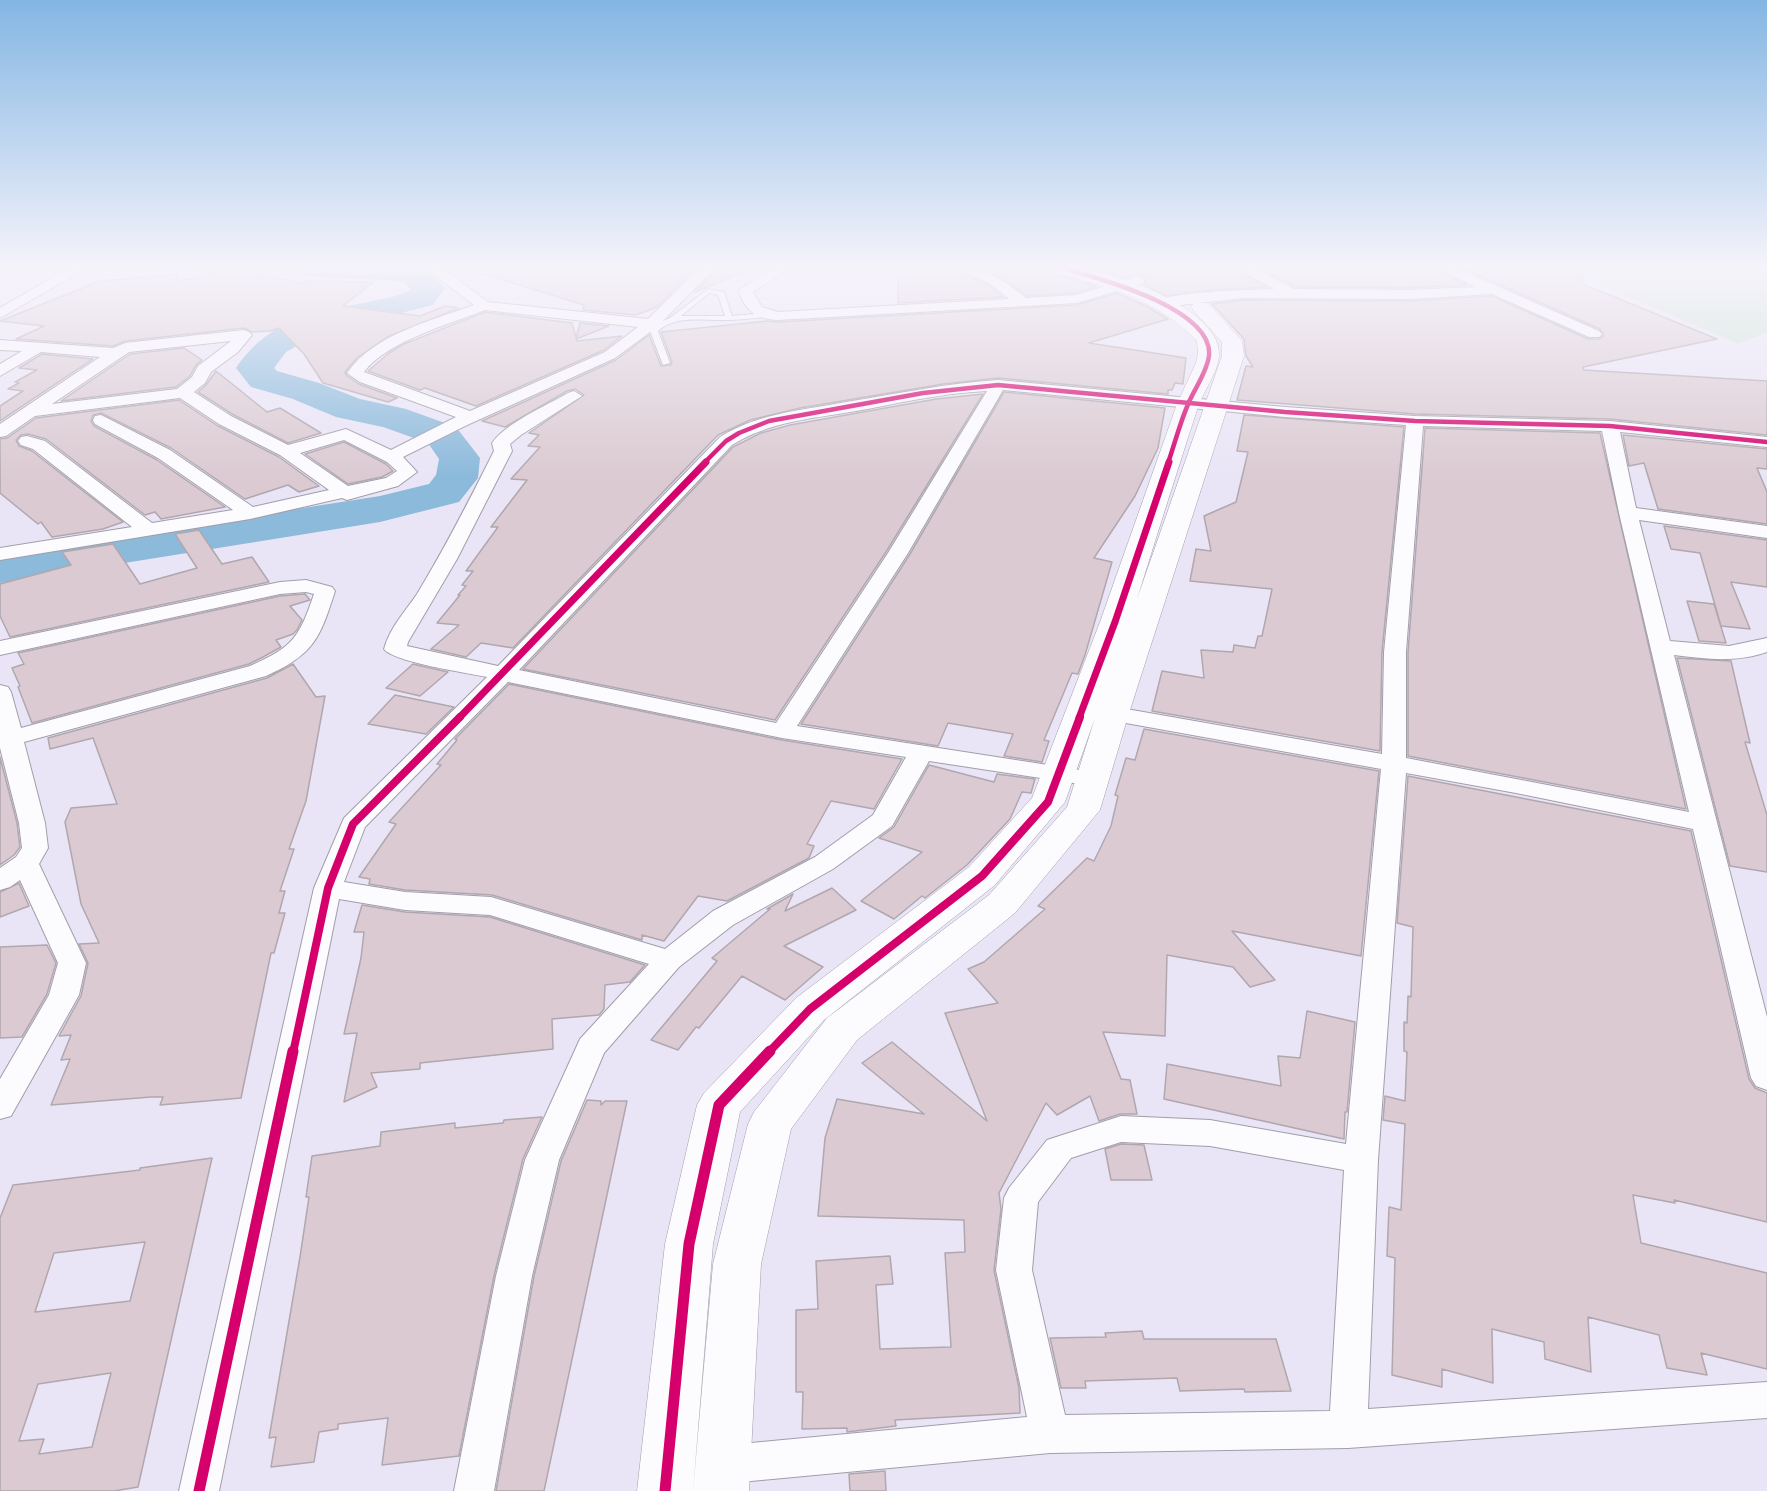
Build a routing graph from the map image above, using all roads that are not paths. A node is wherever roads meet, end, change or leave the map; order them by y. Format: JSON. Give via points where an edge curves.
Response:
{"nodes":[{"id":1,"x":220,"y":338,"type":"edge"},
{"id":2,"x":242,"y":338,"type":"edge"},
{"id":3,"x":408,"y":338,"type":"edge"},
{"id":4,"x":636,"y":338,"type":"edge"},
{"id":5,"x":656,"y":338,"type":"edge"},
{"id":6,"x":1229,"y":338,"type":"edge"},
{"id":7,"x":0,"y":345,"type":"edge"},
{"id":8,"x":36,"y":349,"type":"junction"},
{"id":9,"x":116,"y":353,"type":"junction"},
{"id":10,"x":666,"y":363,"type":"dead end"},
{"id":11,"x":0,"y":371,"type":"edge"},
{"id":12,"x":999,"y":385,"type":"junction"},
{"id":13,"x":182,"y":393,"type":"junction"},
{"id":14,"x":573,"y":396,"type":"dead end"},
{"id":15,"x":1201,"y":405,"type":"junction"},
{"id":16,"x":33,"y":411,"type":"junction"},
{"id":17,"x":465,"y":419,"type":"junction"},
{"id":18,"x":101,"y":420,"type":"dead end"},
{"id":19,"x":1415,"y":421,"type":"junction"},
{"id":20,"x":1610,"y":426,"type":"junction"},
{"id":21,"x":0,"y":432,"type":"edge"},
{"id":22,"x":27,"y":441,"type":"dead end"},
{"id":23,"x":1767,"y":442,"type":"edge"},
{"id":24,"x":286,"y":451,"type":"junction"},
{"id":25,"x":394,"y":456,"type":"junction"},
{"id":26,"x":347,"y":494,"type":"junction"},
{"id":27,"x":250,"y":513,"type":"junction"},
{"id":28,"x":1629,"y":513,"type":"junction"},
{"id":29,"x":147,"y":529,"type":"junction"},
{"id":30,"x":1767,"y":532,"type":"edge"},
{"id":31,"x":2,"y":550,"type":"edge"},
{"id":32,"x":1767,"y":645,"type":"edge"},
{"id":33,"x":1661,"y":647,"type":"junction"},
{"id":34,"x":0,"y":648,"type":"edge"},
{"id":35,"x":503,"y":674,"type":"junction"},
{"id":36,"x":0,"y":692,"type":"edge"},
{"id":37,"x":1098,"y":711,"type":"junction"},
{"id":38,"x":782,"y":731,"type":"junction"},
{"id":39,"x":6,"y":739,"type":"edge"},
{"id":40,"x":921,"y":753,"type":"junction"},
{"id":41,"x":1394,"y":765,"type":"junction"},
{"id":42,"x":1077,"y":776,"type":"junction"},
{"id":43,"x":1706,"y":824,"type":"junction"},
{"id":44,"x":25,"y":863,"type":"junction"},
{"id":45,"x":0,"y":881,"type":"edge"},
{"id":46,"x":328,"y":888,"type":"junction"},
{"id":47,"x":669,"y":960,"type":"junction"},
{"id":48,"x":1767,"y":1078,"type":"edge"},
{"id":49,"x":0,"y":1107,"type":"edge"},
{"id":50,"x":1361,"y":1160,"type":"junction"},
{"id":51,"x":1767,"y":1400,"type":"edge"},
{"id":52,"x":1348,"y":1429,"type":"junction"},
{"id":53,"x":1050,"y":1434,"type":"junction"},
{"id":54,"x":722,"y":1478,"type":"edge"},
{"id":55,"x":666,"y":1480,"type":"edge"},
{"id":56,"x":199,"y":1491,"type":"edge"},
{"id":57,"x":474,"y":1491,"type":"edge"}],
"edges":[{"from":1,"to":9,"type":"street","via":[[125,348]]},
{"from":2,"to":13,"type":"street"},
{"from":3,"to":17,"type":"street","via":[[380,349],[355,373]]},
{"from":4,"to":17,"type":"street","via":[[610,355]]},
{"from":5,"to":10,"type":"lane"},
{"from":6,"to":15,"type":"street","via":[[1233,356]]},
{"from":7,"to":8,"type":"street"},
{"from":8,"to":9,"type":"street"},
{"from":8,"to":11,"type":"street"},
{"from":9,"to":16,"type":"street"},
{"from":12,"to":15,"type":"street"},
{"from":12,"to":35,"type":"street","via":[[920,394],[770,421],[740,431],[726,441]]},
{"from":12,"to":38,"type":"street","via":[[903,545]]},
{"from":13,"to":16,"type":"street"},
{"from":13,"to":24,"type":"street"},
{"from":14,"to":35,"type":"street","via":[[501,443],[503,451],[464,531],[396,639],[394,649]]},
{"from":15,"to":19,"type":"street"},
{"from":15,"to":37,"type":"street"},
{"from":16,"to":21,"type":"street"},
{"from":17,"to":25,"type":"street"},
{"from":18,"to":27,"type":"street","via":[[164,454]]},
{"from":19,"to":20,"type":"street"},
{"from":19,"to":41,"type":"street","via":[[1395,652]]},
{"from":20,"to":23,"type":"street"},
{"from":20,"to":28,"type":"street"},
{"from":22,"to":29,"type":"street","via":[[39,445]]},
{"from":24,"to":25,"type":"street","via":[[346,434]]},
{"from":24,"to":26,"type":"street"},
{"from":25,"to":26,"type":"street","via":[[408,472],[392,482]]},
{"from":26,"to":27,"type":"street"},
{"from":27,"to":29,"type":"street"},
{"from":28,"to":30,"type":"street"},
{"from":28,"to":33,"type":"street"},
{"from":29,"to":31,"type":"street"},
{"from":32,"to":33,"type":"street","via":[[1718,652]]},
{"from":33,"to":43,"type":"street"},
{"from":34,"to":39,"type":"street","via":[[280,588],[306,586],[325,591],[311,633],[299,650],[284,661]]},
{"from":35,"to":38,"type":"street"},
{"from":35,"to":46,"type":"street","via":[[353,824]]},
{"from":36,"to":39,"type":"street"},
{"from":37,"to":41,"type":"street"},
{"from":37,"to":42,"type":"street"},
{"from":38,"to":40,"type":"street"},
{"from":39,"to":44,"type":"street","via":[[28,801],[34,840],[35,848]]},
{"from":40,"to":42,"type":"street"},
{"from":40,"to":47,"type":"street","via":[[883,820],[824,863],[723,918]]},
{"from":41,"to":43,"type":"street","via":[[1516,785]]},
{"from":41,"to":50,"type":"street"},
{"from":42,"to":54,"type":"street","via":[[1083,810],[1002,904],[842,1029],[770,1125],[736,1264]]},
{"from":42,"to":55,"type":"street","via":[[1048,802],[982,876],[810,1009],[719,1105],[689,1244]]},
{"from":43,"to":48,"type":"street"},
{"from":44,"to":45,"type":"street"},
{"from":44,"to":49,"type":"street","via":[[72,963],[64,995]]},
{"from":46,"to":47,"type":"street","via":[[405,901],[491,906]]},
{"from":46,"to":56,"type":"street"},
{"from":47,"to":57,"type":"street","via":[[591,1047],[542,1160],[514,1275]]},
{"from":50,"to":52,"type":"street"},
{"from":50,"to":53,"type":"street","via":[[1210,1133],[1121,1129],[1059,1149],[1021,1198],[1014,1270]]},
{"from":51,"to":52,"type":"street"},
{"from":52,"to":53,"type":"street"},
{"from":53,"to":54,"type":"street"},
{"from":54,"to":55,"type":"street"}]}
